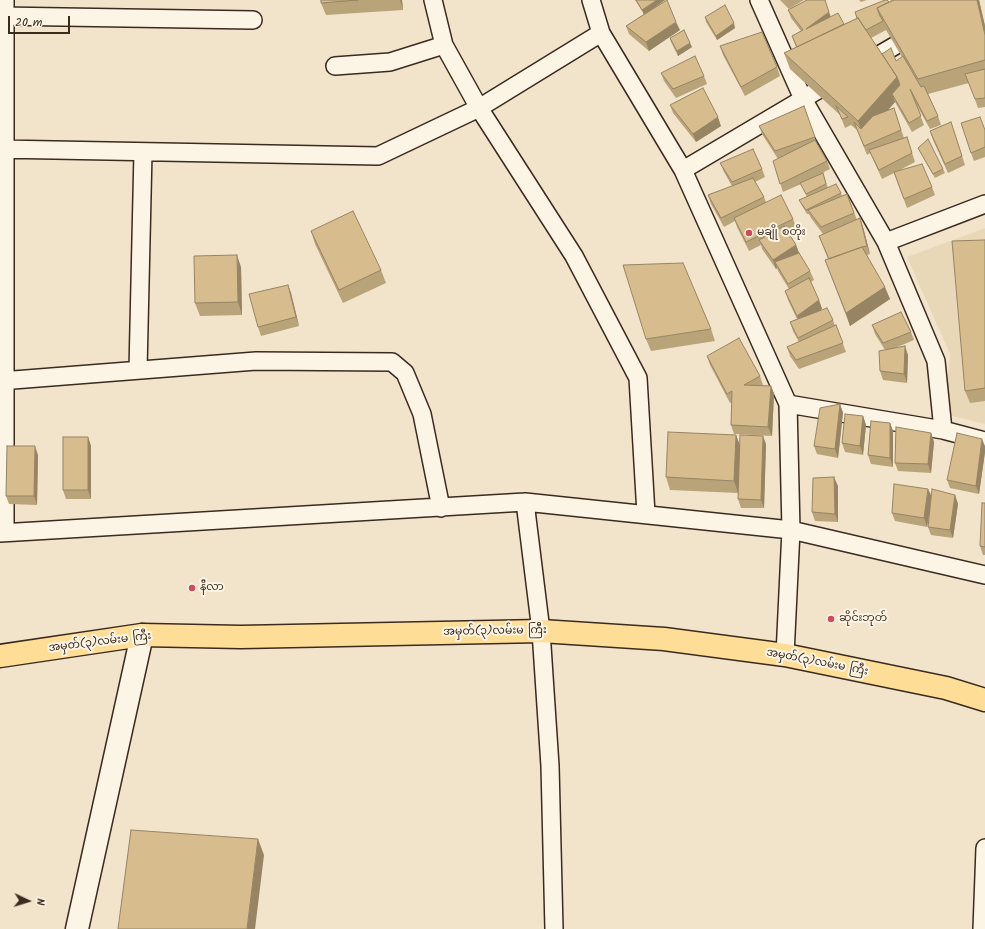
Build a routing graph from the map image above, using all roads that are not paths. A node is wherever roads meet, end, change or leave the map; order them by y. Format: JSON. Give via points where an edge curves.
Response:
{"nodes":[{"id":1,"x":433,"y":0,"type":"edge"},
{"id":2,"x":592,"y":0,"type":"edge"},
{"id":3,"x":759,"y":0,"type":"edge"},
{"id":4,"x":3,"y":11,"type":"edge"},
{"id":5,"x":253,"y":20,"type":"dead end"},
{"id":6,"x":929,"y":26,"type":"edge"},
{"id":7,"x":600,"y":32,"type":"junction"},
{"id":8,"x":444,"y":45,"type":"junction"},
{"id":9,"x":335,"y":66,"type":"dead end"},
{"id":10,"x":803,"y":99,"type":"junction"},
{"id":11,"x":479,"y":108,"type":"junction"},
{"id":12,"x":2,"y":149,"type":"edge"},
{"id":13,"x":143,"y":152,"type":"junction"},
{"id":14,"x":683,"y":170,"type":"junction"},
{"id":15,"x":985,"y":204,"type":"edge"},
{"id":16,"x":886,"y":242,"type":"junction"},
{"id":17,"x":138,"y":370,"type":"junction"},
{"id":18,"x":2,"y":381,"type":"edge"},
{"id":19,"x":788,"y":404,"type":"junction"},
{"id":20,"x":943,"y":430,"type":"junction"},
{"id":21,"x":985,"y":441,"type":"edge"},
{"id":22,"x":525,"y":502,"type":"junction"},
{"id":23,"x":441,"y":508,"type":"junction"},
{"id":24,"x":646,"y":514,"type":"junction"},
{"id":25,"x":791,"y":530,"type":"junction"},
{"id":26,"x":2,"y":533,"type":"edge"},
{"id":27,"x":985,"y":575,"type":"edge"},
{"id":28,"x":541,"y":630,"type":"junction"},
{"id":29,"x":142,"y":635,"type":"junction"},
{"id":30,"x":785,"y":655,"type":"junction"},
{"id":31,"x":0,"y":656,"type":"edge"},
{"id":32,"x":985,"y":700,"type":"edge"},
{"id":33,"x":985,"y":848,"type":"edge"},
{"id":34,"x":76,"y":929,"type":"edge"},
{"id":35,"x":554,"y":929,"type":"edge"},
{"id":36,"x":982,"y":929,"type":"edge"}],
"edges":[{"from":1,"to":8,"type":"street"},
{"from":2,"to":7,"type":"street"},
{"from":3,"to":10,"type":"street"},
{"from":4,"to":5,"type":"street"},
{"from":4,"to":12,"type":"street"},
{"from":6,"to":10,"type":"street"},
{"from":7,"to":11,"type":"street"},
{"from":7,"to":14,"type":"street"},
{"from":8,"to":9,"type":"street","via":[[390,62]]},
{"from":8,"to":11,"type":"street"},
{"from":10,"to":14,"type":"street"},
{"from":10,"to":16,"type":"street"},
{"from":11,"to":13,"type":"street","via":[[378,156]]},
{"from":11,"to":24,"type":"street","via":[[574,256],[638,378]]},
{"from":12,"to":13,"type":"street"},
{"from":12,"to":18,"type":"street"},
{"from":13,"to":17,"type":"street"},
{"from":14,"to":19,"type":"street"},
{"from":15,"to":16,"type":"street"},
{"from":16,"to":20,"type":"street","via":[[936,361]]},
{"from":17,"to":18,"type":"street"},
{"from":17,"to":23,"type":"street","via":[[256,361],[392,362],[405,373],[422,414]]},
{"from":18,"to":26,"type":"street"},
{"from":19,"to":20,"type":"street"},
{"from":19,"to":25,"type":"street"},
{"from":20,"to":21,"type":"street"},
{"from":22,"to":23,"type":"street"},
{"from":22,"to":24,"type":"street"},
{"from":22,"to":28,"type":"street"},
{"from":23,"to":26,"type":"street"},
{"from":24,"to":25,"type":"street"},
{"from":25,"to":27,"type":"street"},
{"from":25,"to":30,"type":"street"},
{"from":28,"to":29,"type":"main road","name":"အမှတ်(၃)လမ်းမ ကြီး","via":[[241,636]]},
{"from":28,"to":30,"type":"main road","name":"အမှတ်(၃)လမ်းမ ကြီး","via":[[664,639]]},
{"from":28,"to":35,"type":"street","via":[[550,766]]},
{"from":29,"to":31,"type":"main road","name":"အမှတ်(၃)လမ်းမ ကြီး"},
{"from":29,"to":34,"type":"street"},
{"from":30,"to":32,"type":"main road","name":"အမှတ်(၃)လမ်းမ ကြီး","via":[[946,688]]},
{"from":33,"to":36,"type":"street"}]}
